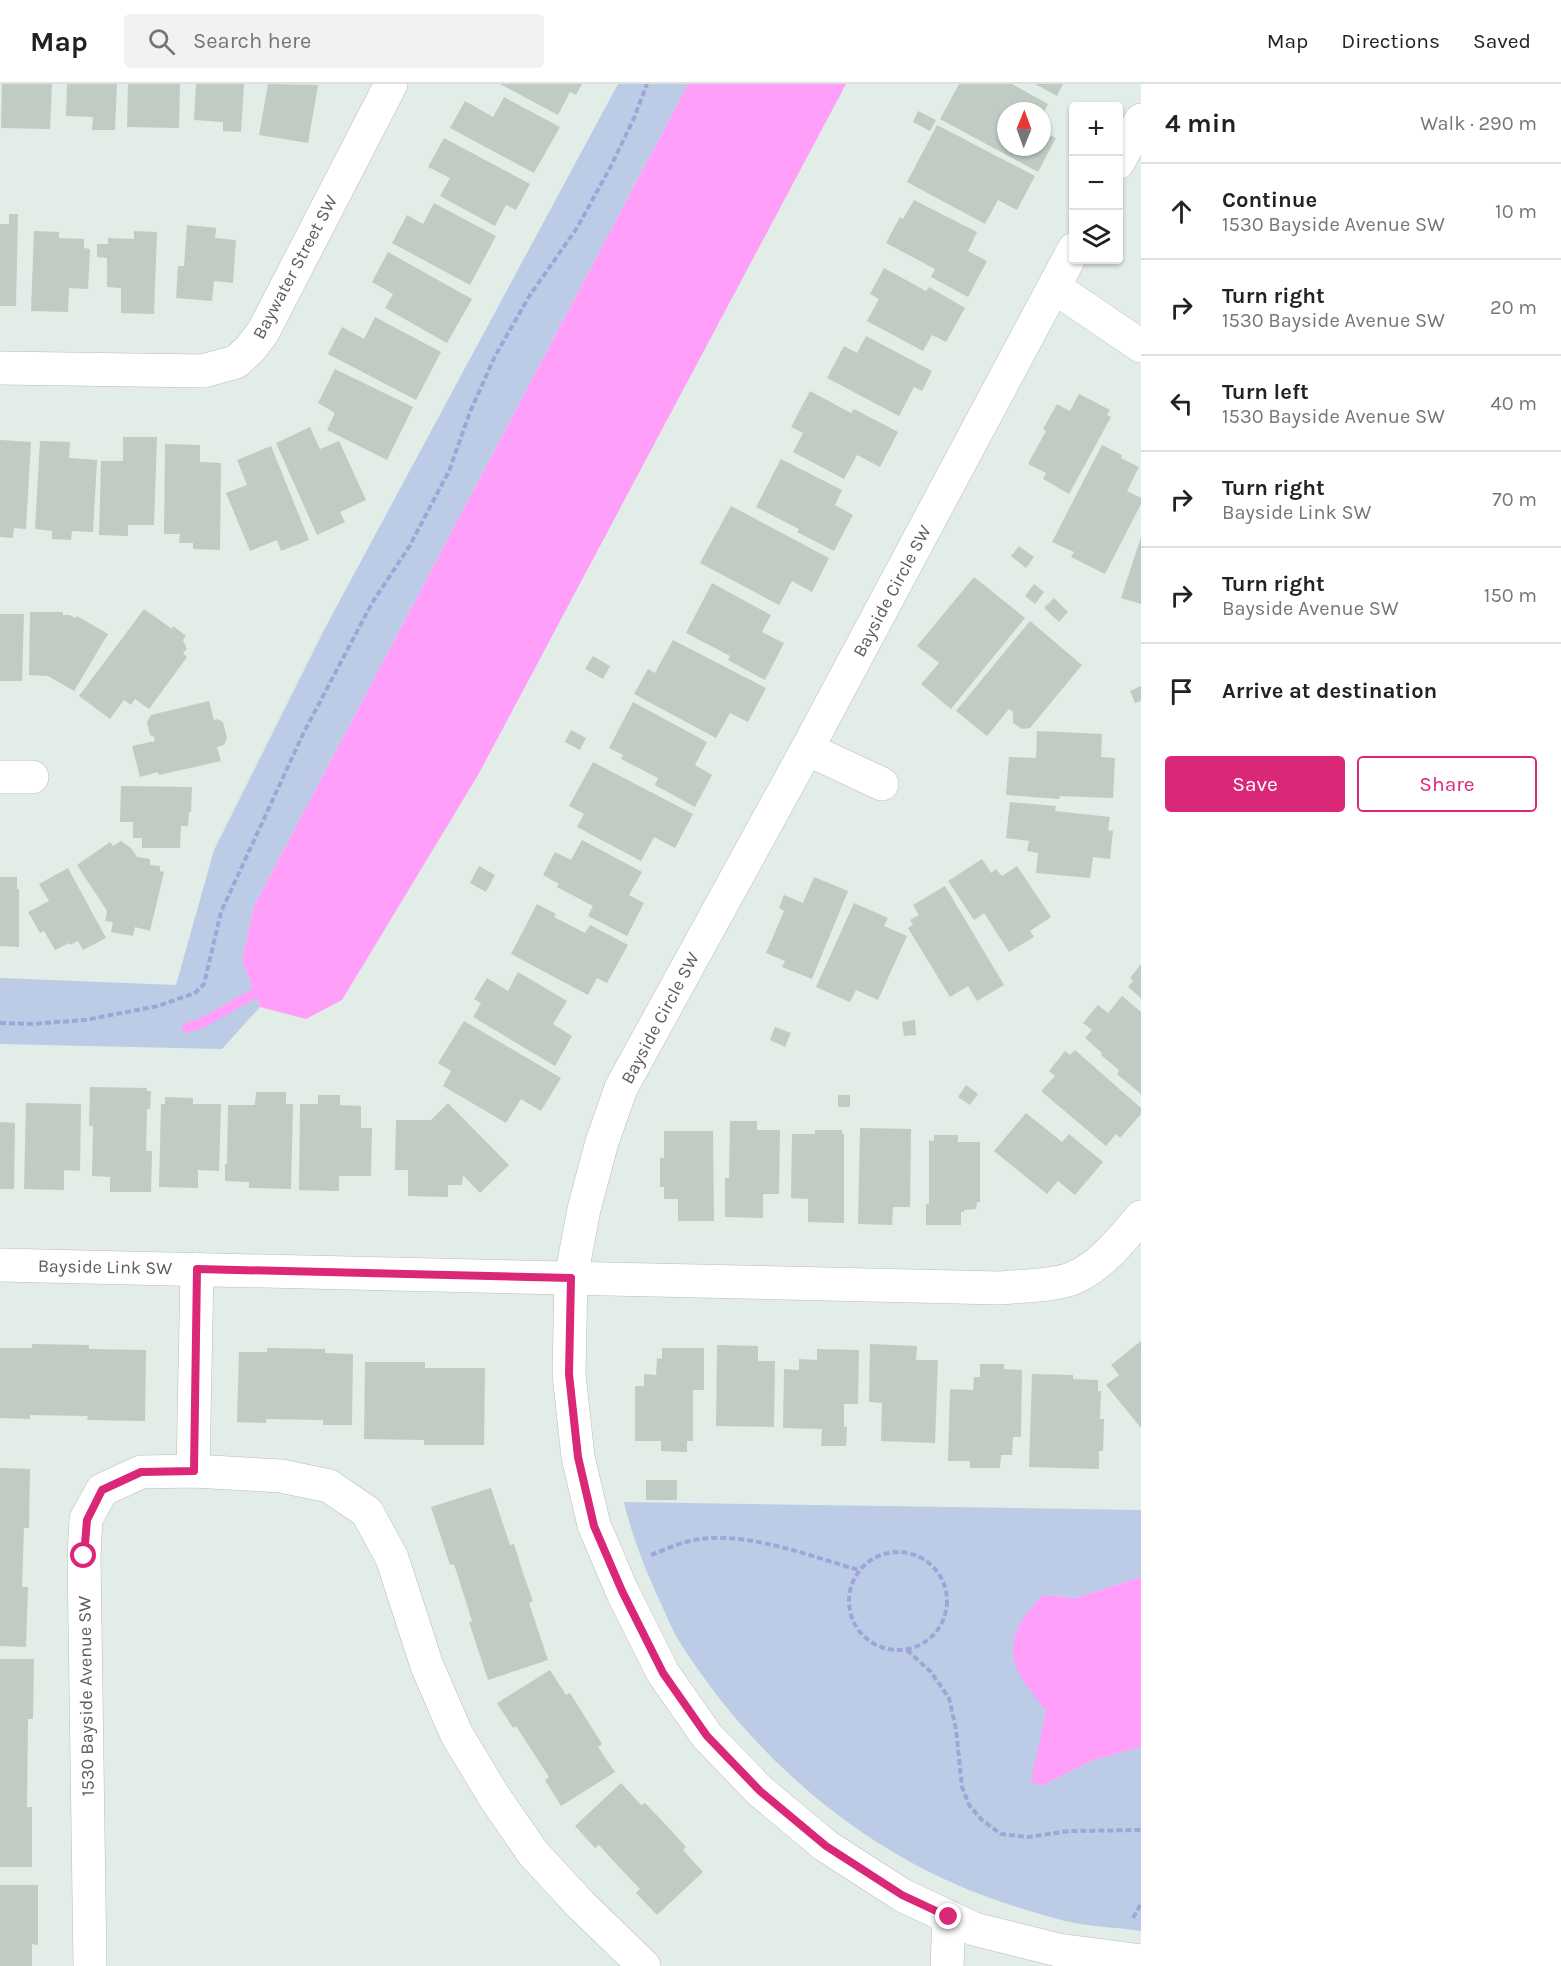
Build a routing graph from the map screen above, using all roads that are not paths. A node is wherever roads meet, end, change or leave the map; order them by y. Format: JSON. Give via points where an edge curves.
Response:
{"nodes":[{"id":1,"x":391,"y":84,"type":"edge"},
{"id":2,"x":1141,"y":120,"type":"edge"},
{"id":3,"x":1123,"y":156,"type":"edge"},
{"id":4,"x":1069,"y":258,"type":"edge"},
{"id":5,"x":1054,"y":287,"type":"junction"},
{"id":6,"x":1141,"y":346,"type":"edge"},
{"id":7,"x":0,"y":368,"type":"edge"},
{"id":8,"x":807,"y":749,"type":"junction"},
{"id":9,"x":882,"y":784,"type":"dead end"},
{"id":10,"x":1141,"y":1217,"type":"edge"},
{"id":11,"x":0,"y":1265,"type":"edge"},
{"id":12,"x":197,"y":1269,"type":"junction"},
{"id":13,"x":571,"y":1278,"type":"junction"},
{"id":14,"x":194,"y":1471,"type":"junction"},
{"id":15,"x":949,"y":1917,"type":"junction"},
{"id":16,"x":1141,"y":1961,"type":"edge"},
{"id":17,"x":90,"y":1966,"type":"edge"},
{"id":18,"x":644,"y":1966,"type":"edge"},
{"id":19,"x":947,"y":1966,"type":"edge"}],
"edges":[{"from":1,"to":7,"type":"street","name":"Baywater Street SW","via":[[263,332],[236,362],[203,371]]},
{"from":2,"to":3,"type":"street"},
{"from":4,"to":5,"type":"street","name":"Bayside Circle SW"},
{"from":5,"to":6,"type":"street"},
{"from":5,"to":8,"type":"street","name":"Bayside Circle SW"},
{"from":8,"to":9,"type":"street"},
{"from":8,"to":13,"type":"street","name":"Bayside Circle SW","via":[[621,1088],[584,1209]]},
{"from":10,"to":13,"type":"street","via":[[1097,1263],[1071,1279],[1034,1285],[1000,1288]]},
{"from":11,"to":12,"type":"street","name":"Bayside Link SW"},
{"from":12,"to":13,"type":"street","name":"Bayside Link SW"},
{"from":12,"to":14,"type":"street"},
{"from":13,"to":15,"type":"street","name":"Bayside Circle SW","via":[[569,1374],[578,1457],[594,1526],[663,1673],[707,1736],[760,1791],[826,1846],[902,1895]]},
{"from":14,"to":17,"type":"street","name":"1530 Bayside Avenue SW","via":[[141,1472],[131,1476],[102,1490],[87,1520],[84,1556]]},
{"from":14,"to":18,"type":"street","name":"1530 Bayside Avenue SW","via":[[281,1476],[329,1486],[367,1512],[392,1558],[431,1676],[489,1789],[533,1853]]},
{"from":15,"to":16,"type":"street","name":"Bayside Circle SW","via":[[974,1929],[1058,1950]]},
{"from":15,"to":19,"type":"street"}]}
